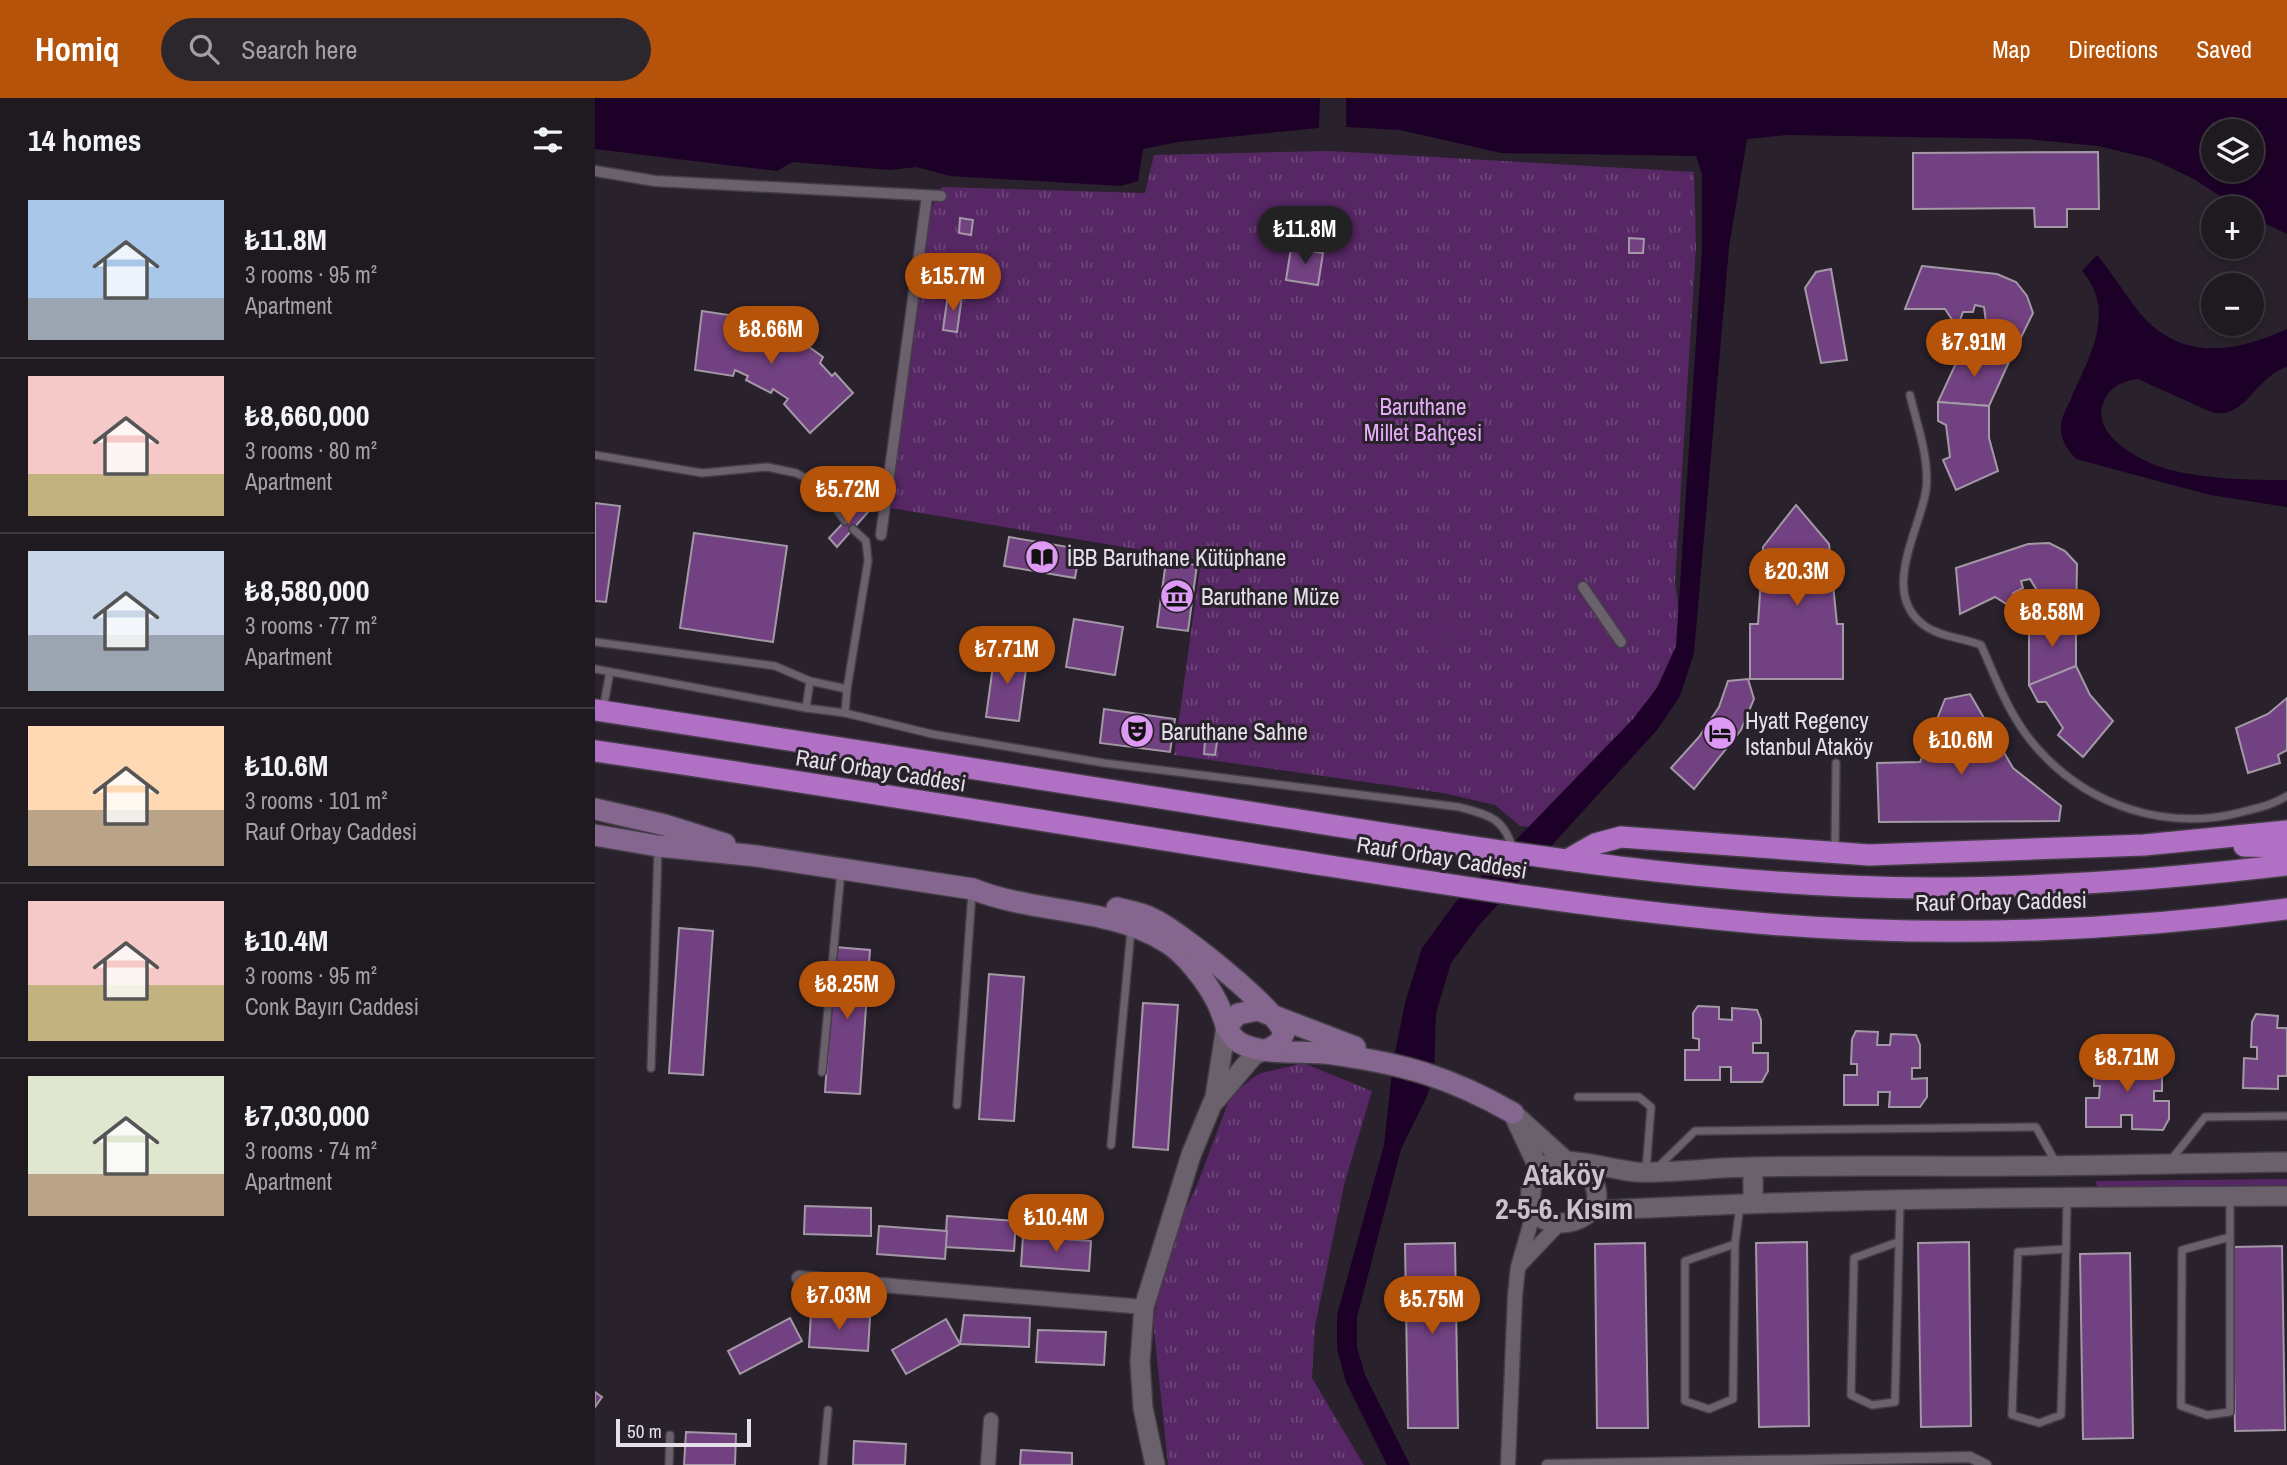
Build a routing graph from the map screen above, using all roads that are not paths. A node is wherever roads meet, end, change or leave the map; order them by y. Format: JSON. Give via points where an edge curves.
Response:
{"nodes":[{"id":1,"x":595,"y":171,"type":"edge"},
{"id":2,"x":927,"y":196,"type":"junction"},
{"id":3,"x":941,"y":196,"type":"dead end"},
{"id":4,"x":1910,"y":395,"type":"dead end"},
{"id":5,"x":595,"y":455,"type":"edge"},
{"id":6,"x":845,"y":521,"type":"dead end"},
{"id":7,"x":853,"y":529,"type":"dead end"},
{"id":8,"x":881,"y":535,"type":"dead end"},
{"id":9,"x":1583,"y":587,"type":"dead end"},
{"id":10,"x":595,"y":642,"type":"edge"},
{"id":11,"x":1621,"y":642,"type":"dead end"},
{"id":12,"x":595,"y":669,"type":"edge"},
{"id":13,"x":610,"y":672,"type":"junction"},
{"id":14,"x":810,"y":681,"type":"junction"},
{"id":15,"x":846,"y":689,"type":"junction"},
{"id":16,"x":806,"y":708,"type":"junction"},
{"id":17,"x":599,"y":710,"type":"edge"},
{"id":18,"x":845,"y":713,"type":"junction"},
{"id":19,"x":595,"y":751,"type":"edge"},
{"id":20,"x":1836,"y":763,"type":"dead end"},
{"id":21,"x":2287,"y":796,"type":"edge"},
{"id":22,"x":595,"y":809,"type":"edge"},
{"id":23,"x":2287,"y":831,"type":"edge"},
{"id":24,"x":595,"y":835,"type":"edge"},
{"id":25,"x":2207,"y":839,"type":"junction"},
{"id":26,"x":658,"y":846,"type":"junction"},
{"id":27,"x":2287,"y":847,"type":"edge"},
{"id":28,"x":1835,"y":853,"type":"junction"},
{"id":29,"x":1514,"y":854,"type":"junction"},
{"id":30,"x":757,"y":856,"type":"junction"},
{"id":31,"x":1567,"y":860,"type":"junction"},
{"id":32,"x":2287,"y":865,"type":"edge"},
{"id":33,"x":841,"y":871,"type":"junction"},
{"id":34,"x":973,"y":890,"type":"junction"},
{"id":35,"x":2287,"y":909,"type":"edge"},
{"id":36,"x":1131,"y":927,"type":"junction"},
{"id":37,"x":1273,"y":1015,"type":"junction"},
{"id":38,"x":1226,"y":1027,"type":"junction"},
{"id":39,"x":1267,"y":1050,"type":"junction"},
{"id":40,"x":1393,"y":1063,"type":"junction"},
{"id":41,"x":651,"y":1069,"type":"dead end"},
{"id":42,"x":822,"y":1072,"type":"dead end"},
{"id":43,"x":1578,"y":1097,"type":"dead end"},
{"id":44,"x":957,"y":1105,"type":"dead end"},
{"id":45,"x":1207,"y":1112,"type":"junction"},
{"id":46,"x":1513,"y":1113,"type":"junction"},
{"id":47,"x":2287,"y":1116,"type":"edge"},
{"id":48,"x":1111,"y":1145,"type":"dead end"},
{"id":49,"x":1573,"y":1163,"type":"junction"},
{"id":50,"x":2168,"y":1163,"type":"junction"},
{"id":51,"x":2287,"y":1163,"type":"edge"},
{"id":52,"x":2064,"y":1166,"type":"junction"},
{"id":53,"x":1753,"y":1167,"type":"junction"},
{"id":54,"x":1540,"y":1171,"type":"junction"},
{"id":55,"x":1650,"y":1171,"type":"junction"},
{"id":56,"x":2089,"y":1195,"type":"junction"},
{"id":57,"x":2067,"y":1196,"type":"junction"},
{"id":58,"x":2287,"y":1196,"type":"edge"},
{"id":59,"x":2230,"y":1197,"type":"junction"},
{"id":60,"x":1900,"y":1200,"type":"junction"},
{"id":61,"x":1746,"y":1203,"type":"junction"},
{"id":62,"x":1535,"y":1208,"type":"junction"},
{"id":63,"x":1590,"y":1211,"type":"junction"},
{"id":64,"x":1558,"y":1225,"type":"junction"},
{"id":65,"x":2230,"y":1237,"type":"junction"},
{"id":66,"x":1898,"y":1242,"type":"junction"},
{"id":67,"x":1735,"y":1244,"type":"junction"},
{"id":68,"x":2066,"y":1249,"type":"junction"},
{"id":69,"x":1518,"y":1267,"type":"junction"},
{"id":70,"x":799,"y":1278,"type":"dead end"},
{"id":71,"x":1144,"y":1307,"type":"junction"},
{"id":72,"x":828,"y":1410,"type":"dead end"},
{"id":73,"x":992,"y":1420,"type":"dead end"},
{"id":74,"x":670,"y":1435,"type":"dead end"},
{"id":75,"x":669,"y":1465,"type":"edge"},
{"id":76,"x":823,"y":1465,"type":"edge"},
{"id":77,"x":988,"y":1465,"type":"edge"},
{"id":78,"x":1155,"y":1465,"type":"edge"},
{"id":79,"x":1508,"y":1465,"type":"edge"},
{"id":80,"x":1547,"y":1465,"type":"edge"},
{"id":81,"x":1986,"y":1465,"type":"edge"}],
"edges":[{"from":1,"to":2,"type":"street","via":[[655,181]]},
{"from":2,"to":3,"type":"street"},
{"from":2,"to":8,"type":"street"},
{"from":4,"to":21,"type":"lane","via":[[1926,477],[1920,520],[1904,570],[1904,591],[1923,625],[1981,645],[2013,715],[2037,748],[2089,792],[2154,816],[2216,818],[2277,803]]},
{"from":5,"to":6,"type":"lane","via":[[702,472],[767,467],[796,473],[819,485]]},
{"from":7,"to":15,"type":"lane","via":[[866,541],[868,561]]},
{"from":9,"to":11,"type":"street"},
{"from":10,"to":14,"type":"lane","via":[[775,666]]},
{"from":12,"to":13,"type":"lane"},
{"from":13,"to":16,"type":"lane"},
{"from":13,"to":17,"type":"lane"},
{"from":14,"to":15,"type":"lane"},
{"from":14,"to":16,"type":"lane"},
{"from":15,"to":18,"type":"lane"},
{"from":16,"to":18,"type":"lane"},
{"from":17,"to":29,"type":"highway","name":"Rauf Orbay Caddesi"},
{"from":18,"to":29,"type":"lane","via":[[933,734],[1104,763],[1459,807],[1491,816],[1508,832]]},
{"from":19,"to":35,"type":"highway","name":"Rauf Orbay Caddesi","via":[[1556,902],[1759,924],[1949,930],[2122,925]]},
{"from":20,"to":28,"type":"lane"},
{"from":22,"to":30,"type":"main road","via":[[665,825]]},
{"from":23,"to":25,"type":"highway"},
{"from":24,"to":26,"type":"main road"},
{"from":25,"to":27,"type":"highway","via":[[2250,847]]},
{"from":25,"to":28,"type":"highway","via":[[2103,847]]},
{"from":26,"to":30,"type":"main road"},
{"from":26,"to":41,"type":"lane"},
{"from":28,"to":31,"type":"highway","via":[[1621,837],[1595,844]]},
{"from":29,"to":31,"type":"highway","name":"Rauf Orbay Caddesi"},
{"from":30,"to":33,"type":"main road"},
{"from":31,"to":32,"type":"highway","name":"Rauf Orbay Caddesi","via":[[1768,882],[1927,888],[2127,881]]},
{"from":33,"to":34,"type":"main road"},
{"from":33,"to":42,"type":"lane"},
{"from":34,"to":36,"type":"main road"},
{"from":34,"to":37,"type":"main road","via":[[995,886],[1072,897],[1152,918],[1211,959]]},
{"from":34,"to":44,"type":"lane"},
{"from":36,"to":38,"type":"main road","via":[[1168,943],[1183,957],[1217,1002]]},
{"from":36,"to":48,"type":"lane"},
{"from":37,"to":38,"type":"main road","via":[[1250,1010],[1238,1014]]},
{"from":37,"to":39,"type":"main road","via":[[1284,1032],[1279,1043]]},
{"from":37,"to":40,"type":"main road"},
{"from":38,"to":39,"type":"main road","via":[[1240,1044]]},
{"from":38,"to":45,"type":"street","via":[[1215,1097]]},
{"from":39,"to":40,"type":"main road"},
{"from":39,"to":45,"type":"street","via":[[1254,1055]]},
{"from":40,"to":46,"type":"main road","via":[[1434,1074]]},
{"from":43,"to":55,"type":"lane","via":[[1639,1097],[1646,1101],[1651,1107]]},
{"from":45,"to":71,"type":"street"},
{"from":46,"to":49,"type":"street"},
{"from":46,"to":54,"type":"street"},
{"from":47,"to":50,"type":"lane","via":[[2205,1117]]},
{"from":49,"to":54,"type":"street","via":[[1548,1165]]},
{"from":49,"to":55,"type":"street"},
{"from":49,"to":63,"type":"street","via":[[1593,1180]]},
{"from":50,"to":51,"type":"street"},
{"from":50,"to":52,"type":"street"},
{"from":52,"to":53,"type":"street"},
{"from":52,"to":55,"type":"lane","via":[[2036,1126],[1695,1131]]},
{"from":52,"to":56,"type":"street"},
{"from":53,"to":55,"type":"street"},
{"from":53,"to":61,"type":"street"},
{"from":54,"to":62,"type":"street","via":[[1531,1192]]},
{"from":56,"to":57,"type":"street"},
{"from":56,"to":59,"type":"street"},
{"from":57,"to":60,"type":"street"},
{"from":57,"to":68,"type":"lane"},
{"from":58,"to":59,"type":"street"},
{"from":59,"to":65,"type":"lane"},
{"from":60,"to":61,"type":"street"},
{"from":60,"to":66,"type":"lane"},
{"from":61,"to":63,"type":"street"},
{"from":61,"to":67,"type":"lane"},
{"from":62,"to":64,"type":"street"},
{"from":62,"to":69,"type":"street"},
{"from":63,"to":64,"type":"street","via":[[1576,1222]]},
{"from":64,"to":69,"type":"street"},
{"from":65,"to":65,"type":"lane","via":[[2182,1250],[2181,1406],[2207,1415],[2230,1412]]},
{"from":66,"to":66,"type":"lane","via":[[1854,1258],[1851,1395],[1872,1405],[1895,1402]]},
{"from":67,"to":67,"type":"lane","via":[[1685,1261],[1685,1401],[1709,1409],[1733,1399]]},
{"from":68,"to":68,"type":"lane","via":[[2018,1252],[2012,1415],[2039,1423],[2061,1415]]},
{"from":69,"to":79,"type":"street"},
{"from":70,"to":71,"type":"street"},
{"from":71,"to":78,"type":"street","via":[[1143,1408]]},
{"from":72,"to":76,"type":"lane"},
{"from":73,"to":77,"type":"street"},
{"from":74,"to":75,"type":"lane"},
{"from":80,"to":81,"type":"street","via":[[1970,1457]]}]}
